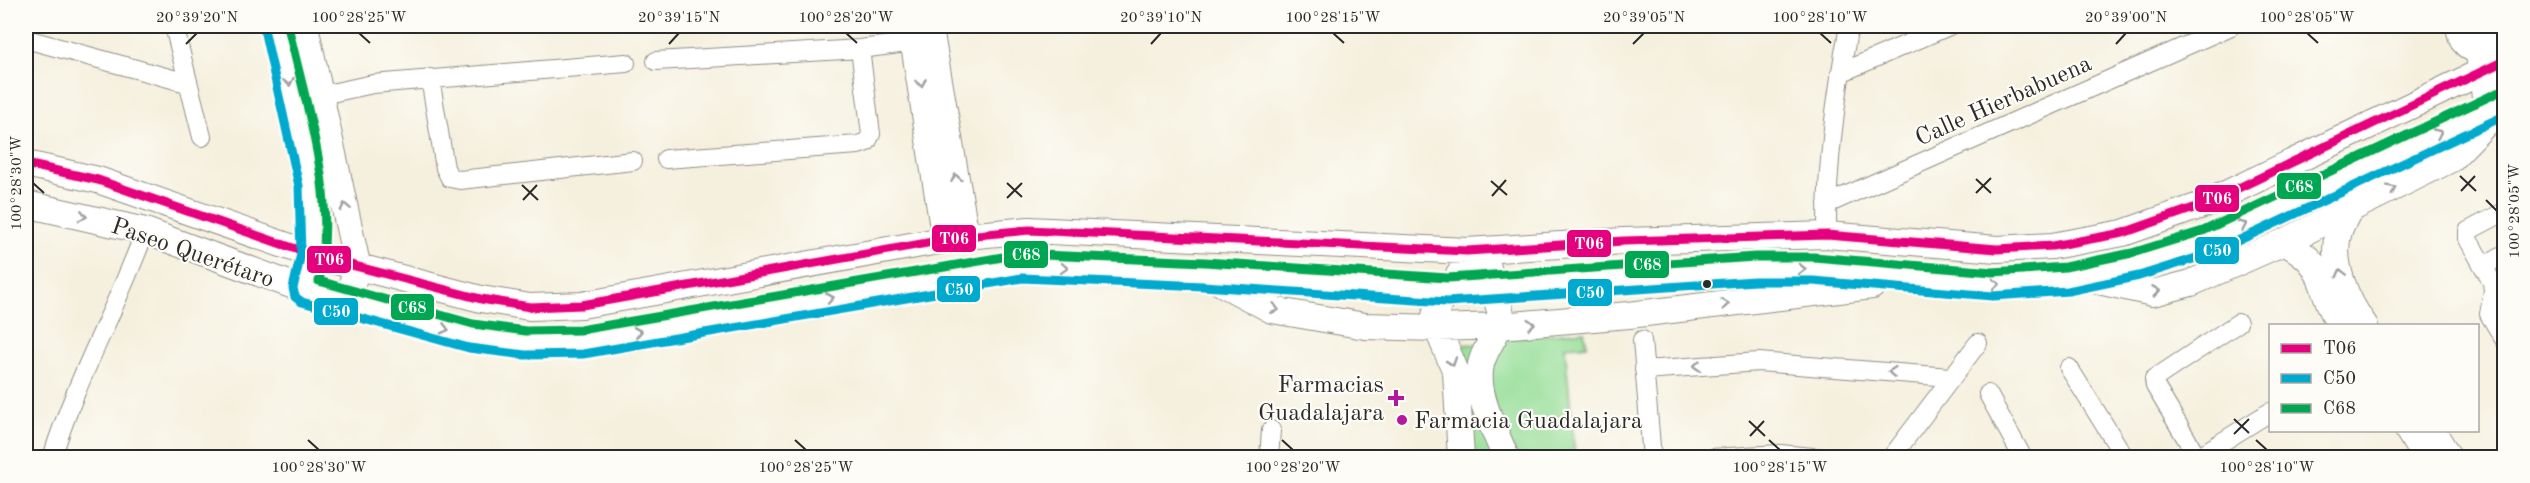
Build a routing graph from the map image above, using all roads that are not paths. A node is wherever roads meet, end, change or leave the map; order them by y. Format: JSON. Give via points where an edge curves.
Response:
{"nodes":[{"id":1,"x":174,"y":26,"type":"edge"},
{"id":2,"x":276,"y":26,"type":"edge"},
{"id":3,"x":305,"y":26,"type":"edge"},
{"id":4,"x":1849,"y":26,"type":"edge"},
{"id":5,"x":1949,"y":26,"type":"edge"},
{"id":6,"x":2231,"y":26,"type":"edge"},
{"id":7,"x":2455,"y":26,"type":"edge"},
{"id":8,"x":2475,"y":26,"type":"edge"},
{"id":9,"x":2497,"y":26,"type":"edge"},
{"id":10,"x":918,"y":31,"type":"edge"},
{"id":11,"x":26,"y":39,"type":"edge"},
{"id":12,"x":860,"y":49,"type":"junction"},
{"id":13,"x":656,"y":61,"type":"dead end"},
{"id":14,"x":626,"y":63,"type":"dead end"},
{"id":15,"x":2494,"y":66,"type":"edge"},
{"id":16,"x":1840,"y":73,"type":"junction"},
{"id":17,"x":430,"y":78,"type":"junction"},
{"id":18,"x":188,"y":83,"type":"junction"},
{"id":19,"x":322,"y":95,"type":"junction"},
{"id":20,"x":2499,"y":106,"type":"edge"},
{"id":21,"x":202,"y":137,"type":"dead end"},
{"id":22,"x":666,"y":159,"type":"dead end"},
{"id":23,"x":633,"y":161,"type":"dead end"},
{"id":24,"x":26,"y":164,"type":"edge"},
{"id":25,"x":26,"y":204,"type":"edge"},
{"id":26,"x":1827,"y":204,"type":"junction"},
{"id":27,"x":2349,"y":210,"type":"junction"},
{"id":28,"x":2505,"y":212,"type":"edge"},
{"id":29,"x":146,"y":231,"type":"junction"},
{"id":30,"x":1827,"y":235,"type":"junction"},
{"id":31,"x":955,"y":238,"type":"junction"},
{"id":32,"x":2284,"y":242,"type":"junction"},
{"id":33,"x":1475,"y":250,"type":"junction"},
{"id":34,"x":2505,"y":254,"type":"edge"},
{"id":35,"x":314,"y":255,"type":"junction"},
{"id":36,"x":357,"y":264,"type":"junction"},
{"id":37,"x":2484,"y":266,"type":"junction"},
{"id":38,"x":1204,"y":274,"type":"junction"},
{"id":39,"x":2079,"y":277,"type":"junction"},
{"id":40,"x":1922,"y":279,"type":"junction"},
{"id":41,"x":1492,"y":289,"type":"junction"},
{"id":42,"x":305,"y":290,"type":"junction"},
{"id":43,"x":1448,"y":290,"type":"junction"},
{"id":44,"x":348,"y":302,"type":"junction"},
{"id":45,"x":2238,"y":323,"type":"dead end"},
{"id":46,"x":2340,"y":324,"type":"edge"},
{"id":47,"x":2364,"y":324,"type":"edge"},
{"id":48,"x":1500,"y":326,"type":"junction"},
{"id":49,"x":1437,"y":328,"type":"junction"},
{"id":50,"x":2505,"y":339,"type":"edge"},
{"id":51,"x":1642,"y":340,"type":"dead end"},
{"id":52,"x":1978,"y":343,"type":"dead end"},
{"id":53,"x":2069,"y":368,"type":"dead end"},
{"id":54,"x":1644,"y":370,"type":"junction"},
{"id":55,"x":1950,"y":377,"type":"junction"},
{"id":56,"x":1988,"y":394,"type":"dead end"},
{"id":57,"x":2269,"y":412,"type":"edge"},
{"id":58,"x":1271,"y":430,"type":"dead end"},
{"id":59,"x":2409,"y":432,"type":"edge"},
{"id":60,"x":2433,"y":432,"type":"edge"},
{"id":61,"x":2014,"y":453,"type":"edge"},
{"id":62,"x":1737,"y":456,"type":"edge"},
{"id":63,"x":1784,"y":456,"type":"edge"},
{"id":64,"x":1717,"y":457,"type":"edge"},
{"id":65,"x":2198,"y":457,"type":"edge"},
{"id":66,"x":52,"y":458,"type":"edge"},
{"id":67,"x":1269,"y":458,"type":"edge"},
{"id":68,"x":1461,"y":458,"type":"edge"},
{"id":69,"x":1506,"y":458,"type":"edge"},
{"id":70,"x":1652,"y":458,"type":"edge"},
{"id":71,"x":1712,"y":458,"type":"edge"},
{"id":72,"x":1823,"y":458,"type":"edge"},
{"id":73,"x":1891,"y":458,"type":"edge"},
{"id":74,"x":2125,"y":458,"type":"edge"},
{"id":75,"x":2425,"y":458,"type":"edge"},
{"id":76,"x":2449,"y":458,"type":"edge"}],
"edges":[{"from":1,"to":18,"type":"street"},
{"from":2,"to":35,"type":"main road","one_way":true,"via":[[311,185]]},
{"from":3,"to":19,"type":"main road"},
{"from":4,"to":16,"type":"street"},
{"from":5,"to":16,"type":"street"},
{"from":6,"to":26,"type":"street","name":"Calle Hierbabuena"},
{"from":7,"to":15,"type":"street","via":[[2466,51]]},
{"from":8,"to":15,"type":"main road"},
{"from":9,"to":15,"type":"main road"},
{"from":10,"to":12,"type":"street"},
{"from":10,"to":31,"type":"main road"},
{"from":11,"to":18,"type":"street"},
{"from":12,"to":13,"type":"street"},
{"from":12,"to":22,"type":"street","via":[[871,134],[867,142]]},
{"from":14,"to":17,"type":"street"},
{"from":15,"to":20,"type":"main road"},
{"from":15,"to":30,"type":"main road","name":"Paseo Querétaro","via":[[2205,204],[2123,232],[2052,246],[1997,249]]},
{"from":16,"to":26,"type":"street"},
{"from":17,"to":19,"type":"street"},
{"from":17,"to":23,"type":"street","via":[[450,178]]},
{"from":18,"to":21,"type":"street"},
{"from":36,"to":19,"type":"main road","one_way":true},
{"from":27,"to":20,"type":"main road","one_way":true,"via":[[2451,159]]},
{"from":39,"to":20,"type":"main road","name":"Paseo Querétaro","one_way":true,"via":[[2207,242]]},
{"from":24,"to":35,"type":"main road","name":"Paseo Querétaro","via":[[98,180]]},
{"from":25,"to":29,"type":"main road","name":"Paseo Querétaro","one_way":true},
{"from":26,"to":30,"type":"street"},
{"from":27,"to":32,"type":"main road"},
{"from":47,"to":27,"type":"main road","one_way":true,"via":[[2339,271],[2338,233]]},
{"from":28,"to":37,"type":"street","via":[[2468,231]]},
{"from":29,"to":42,"type":"main road","name":"Paseo Querétaro"},
{"from":29,"to":66,"type":"street","via":[[66,414]]},
{"from":30,"to":33,"type":"main road","name":"Paseo Querétaro"},
{"from":31,"to":33,"type":"main road","name":"Paseo Querétaro","via":[[1029,230]]},
{"from":31,"to":36,"type":"main road","name":"Paseo Querétaro","via":[[571,305],[530,307],[481,299]]},
{"from":39,"to":32,"type":"main road","one_way":true,"via":[[2154,293],[2191,283]]},
{"from":32,"to":46,"type":"main road","via":[[2302,251],[2318,268],[2331,310]]},
{"from":33,"to":41,"type":"main road"},
{"from":33,"to":43,"type":"main road"},
{"from":34,"to":37,"type":"street"},
{"from":35,"to":36,"type":"main road","name":"Paseo Querétaro"},
{"from":35,"to":42,"type":"main road"},
{"from":36,"to":44,"type":"main road"},
{"from":37,"to":50,"type":"street","via":[[2493,291],[2489,314]]},
{"from":38,"to":43,"type":"main road","name":"Paseo Querétaro"},
{"from":44,"to":38,"type":"main road","name":"Paseo Querétaro","one_way":true,"via":[[471,336],[525,343],[581,342],[1021,266]]},
{"from":38,"to":49,"type":"main road","one_way":true,"via":[[1272,310],[1365,326]]},
{"from":40,"to":39,"type":"main road","name":"Paseo Querétaro","one_way":true,"via":[[1993,285]]},
{"from":41,"to":40,"type":"main road","name":"Paseo Querétaro","one_way":true,"via":[[1755,269],[1814,269]]},
{"from":48,"to":40,"type":"main road","one_way":true,"via":[[1640,314]]},
{"from":41,"to":43,"type":"main road","name":"Paseo Querétaro"},
{"from":41,"to":48,"type":"main road","via":[[1502,309]]},
{"from":42,"to":44,"type":"main road","name":"Paseo Querétaro"},
{"from":43,"to":49,"type":"main road","via":[[1438,305]]},
{"from":45,"to":65,"type":"street","via":[[2154,380]]},
{"from":48,"to":49,"type":"main road"},
{"from":48,"to":69,"type":"main road","via":[[1481,365],[1480,392]]},
{"from":49,"to":68,"type":"main road","one_way":true,"via":[[1456,372]]},
{"from":51,"to":54,"type":"street"},
{"from":52,"to":55,"type":"street"},
{"from":53,"to":74,"type":"street"},
{"from":55,"to":54,"type":"street","one_way":true,"via":[[1759,362]]},
{"from":54,"to":70,"type":"street"},
{"from":55,"to":73,"type":"street"},
{"from":56,"to":61,"type":"street"},
{"from":57,"to":65,"type":"street"},
{"from":58,"to":67,"type":"street"},
{"from":59,"to":75,"type":"main road"},
{"from":60,"to":76,"type":"main road"},
{"from":62,"to":63,"type":"street"},
{"from":62,"to":64,"type":"street"},
{"from":63,"to":72,"type":"street"},
{"from":64,"to":71,"type":"street"}]}
